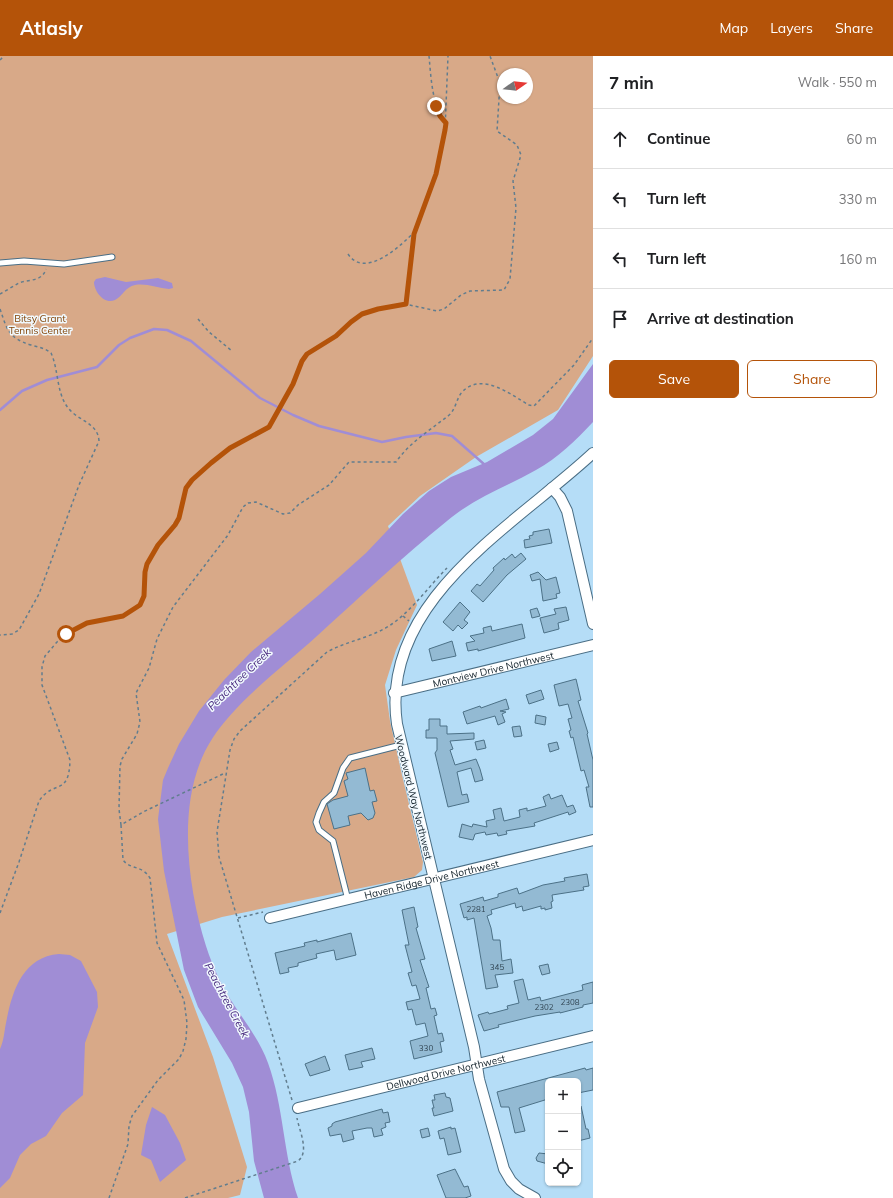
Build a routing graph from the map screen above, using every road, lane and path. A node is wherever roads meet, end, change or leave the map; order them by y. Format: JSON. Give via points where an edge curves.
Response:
{"nodes":[{"id":1,"x":4,"y":56,"type":"edge"},
{"id":2,"x":429,"y":56,"type":"edge"},
{"id":3,"x":448,"y":56,"type":"edge"},
{"id":4,"x":490,"y":56,"type":"edge"},
{"id":5,"x":0,"y":60,"type":"edge"},
{"id":6,"x":446,"y":123,"type":"junction"},
{"id":7,"x":416,"y":230,"type":"junction"},
{"id":8,"x":348,"y":254,"type":"dead end"},
{"id":9,"x":112,"y":257,"type":"dead end"},
{"id":10,"x":47,"y":262,"type":"junction"},
{"id":11,"x":0,"y":263,"type":"edge"},
{"id":12,"x":0,"y":294,"type":"edge"},
{"id":13,"x":406,"y":304,"type":"junction"},
{"id":14,"x":0,"y":309,"type":"edge"},
{"id":15,"x":198,"y":318,"type":"dead end"},
{"id":16,"x":593,"y":338,"type":"edge"},
{"id":17,"x":232,"y":351,"type":"dead end"},
{"id":18,"x":593,"y":453,"type":"edge"},
{"id":19,"x":552,"y":488,"type":"junction"},
{"id":20,"x":593,"y":624,"type":"edge"},
{"id":21,"x":0,"y":636,"type":"edge"},
{"id":22,"x":593,"y":644,"type":"edge"},
{"id":23,"x":394,"y":693,"type":"junction"},
{"id":24,"x":401,"y":744,"type":"junction"},
{"id":25,"x":225,"y":773,"type":"dead end"},
{"id":26,"x":121,"y":826,"type":"junction"},
{"id":27,"x":593,"y":840,"type":"edge"},
{"id":28,"x":434,"y":879,"type":"junction"},
{"id":29,"x":348,"y":900,"type":"junction"},
{"id":30,"x":0,"y":913,"type":"edge"},
{"id":31,"x":237,"y":918,"type":"dead end"},
{"id":32,"x":270,"y":918,"type":"joint"},
{"id":33,"x":593,"y":1036,"type":"edge"},
{"id":34,"x":476,"y":1064,"type":"junction"},
{"id":35,"x":298,"y":1108,"type":"dead end"},
{"id":36,"x":298,"y":1161,"type":"dead end"},
{"id":37,"x":109,"y":1198,"type":"edge"},
{"id":38,"x":185,"y":1198,"type":"edge"},
{"id":39,"x":535,"y":1198,"type":"edge"}],
"edges":[{"from":1,"to":5,"type":"path"},
{"from":2,"to":6,"type":"path","via":[[436,106]]},
{"from":3,"to":6,"type":"path"},
{"from":4,"to":13,"type":"path","via":[[500,83],[496,131],[517,145],[521,154],[514,173],[516,208],[510,279],[504,290],[470,291],[438,311]]},
{"from":6,"to":7,"type":"path","via":[[436,174]]},
{"from":7,"to":8,"type":"path","via":[[385,258],[358,262]]},
{"from":7,"to":13,"type":"path","via":[[411,249]]},
{"from":9,"to":10,"type":"lane","via":[[64,264]]},
{"from":10,"to":11,"type":"lane"},
{"from":10,"to":12,"type":"path","via":[[44,274],[40,278],[20,283]]},
{"from":13,"to":30,"type":"path","via":[[362,314],[336,336],[307,354],[266,430],[230,448],[186,488],[179,518],[147,564],[144,596],[140,605],[123,616],[77,627],[56,642],[45,656],[42,685],[70,760],[70,772],[64,784],[42,796],[39,801]]},
{"from":14,"to":21,"type":"path","via":[[12,336],[51,353],[66,405],[94,427],[99,441],[79,485],[39,594],[19,630]]},
{"from":15,"to":17,"type":"path","via":[[209,332]]},
{"from":16,"to":26,"type":"path","via":[[574,365],[534,406],[491,384],[480,384],[464,390],[453,410],[401,453],[396,462],[349,462],[329,485],[290,513],[283,514],[256,502],[243,507],[228,535],[173,607],[157,639],[149,668],[136,693],[140,722],[137,734],[120,766]]},
{"from":18,"to":19,"type":"street","name":"Woodward Way Northwest"},
{"from":19,"to":20,"type":"street","via":[[567,511]]},
{"from":19,"to":23,"type":"street","name":"Woodward Way Northwest","via":[[479,549],[441,590],[405,649],[397,670]]},
{"from":22,"to":23,"type":"street","name":"Montview Drive Northwest"},
{"from":23,"to":24,"type":"street","name":"Woodward Way Northwest","via":[[396,724]]},
{"from":24,"to":28,"type":"street","name":"Woodward Way Northwest"},
{"from":24,"to":29,"type":"lane","via":[[350,758],[343,768],[334,793],[324,802],[319,813],[316,822],[319,830],[333,841]]},
{"from":25,"to":26,"type":"path","via":[[143,812]]},
{"from":26,"to":37,"type":"path","via":[[123,860],[144,870],[150,878],[158,948],[184,1000],[187,1023],[179,1059],[158,1080],[132,1116],[128,1144]]},
{"from":27,"to":28,"type":"street","name":"Haven Ridge Drive Northwest"},
{"from":28,"to":29,"type":"street","name":"Haven Ridge Drive Northwest"},
{"from":28,"to":34,"type":"street","name":"Woodward Way Northwest"},
{"from":29,"to":32,"type":"street","name":"Haven Ridge Drive Northwest"},
{"from":31,"to":32,"type":"path","via":[[269,910]]},
{"from":33,"to":34,"type":"street","name":"Dellwood Drive Northwest"},
{"from":34,"to":35,"type":"street","name":"Dellwood Drive Northwest"},
{"from":34,"to":39,"type":"street","name":"Woodward Way Northwest","via":[[504,1169],[519,1189]]},
{"from":36,"to":38,"type":"path"}]}
